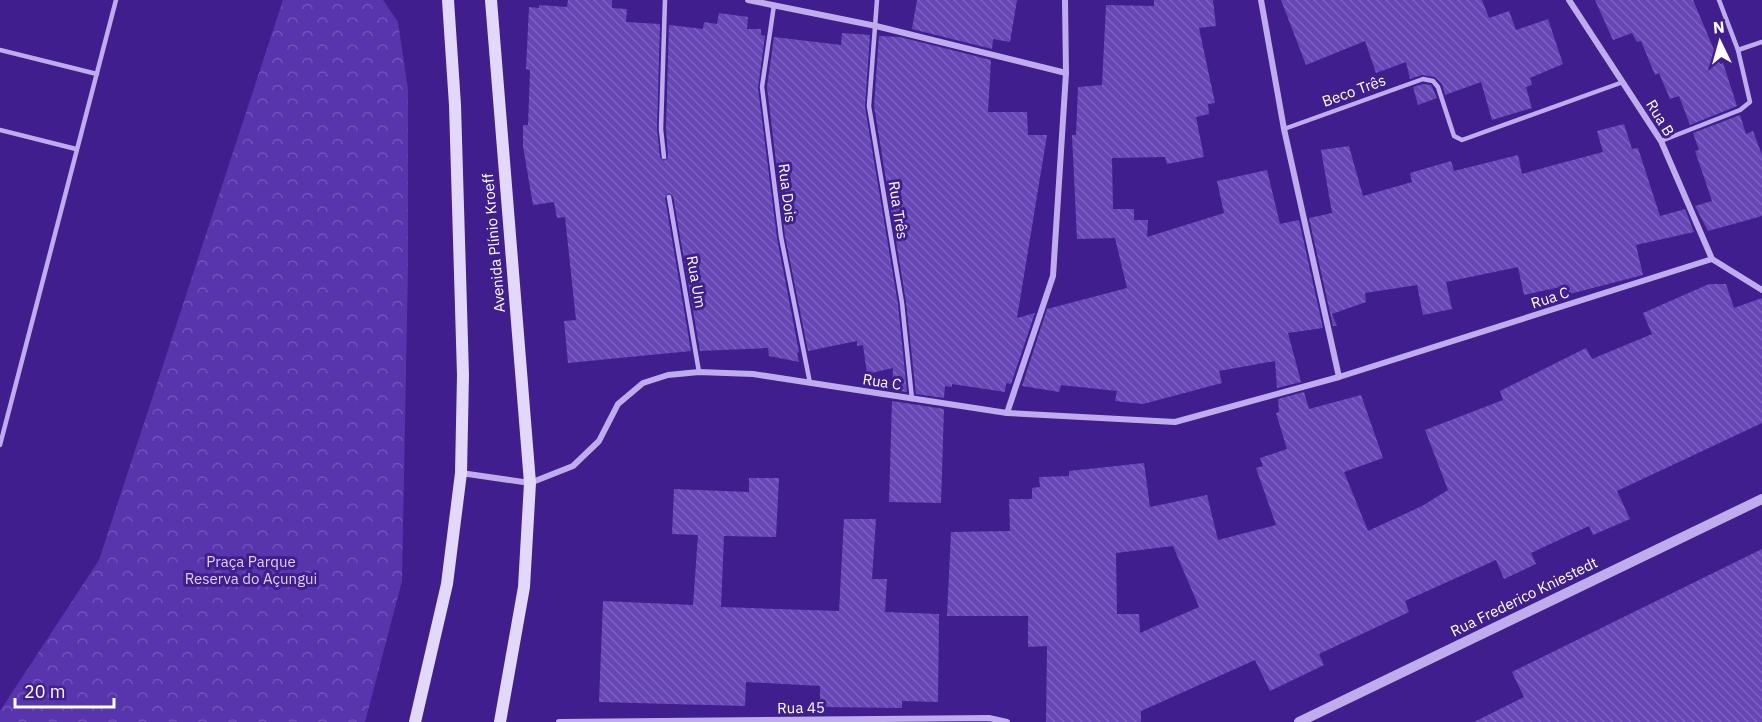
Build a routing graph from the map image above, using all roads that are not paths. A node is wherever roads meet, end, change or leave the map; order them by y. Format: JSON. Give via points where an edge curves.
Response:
{"nodes":[{"id":1,"x":116,"y":0,"type":"edge"},
{"id":2,"x":448,"y":0,"type":"edge"},
{"id":3,"x":491,"y":0,"type":"edge"},
{"id":4,"x":665,"y":0,"type":"edge"},
{"id":5,"x":748,"y":0,"type":"edge"},
{"id":6,"x":877,"y":0,"type":"edge"},
{"id":7,"x":1065,"y":0,"type":"edge"},
{"id":8,"x":1261,"y":0,"type":"edge"},
{"id":9,"x":1569,"y":0,"type":"edge"},
{"id":10,"x":1719,"y":0,"type":"edge"},
{"id":11,"x":774,"y":5,"type":"junction"},
{"id":12,"x":876,"y":26,"type":"junction"},
{"id":13,"x":1762,"y":42,"type":"edge"},
{"id":14,"x":0,"y":50,"type":"edge"},
{"id":15,"x":1738,"y":50,"type":"junction"},
{"id":16,"x":1066,"y":73,"type":"junction"},
{"id":17,"x":97,"y":74,"type":"junction"},
{"id":18,"x":1623,"y":82,"type":"junction"},
{"id":19,"x":1284,"y":129,"type":"junction"},
{"id":20,"x":0,"y":130,"type":"edge"},
{"id":21,"x":1661,"y":141,"type":"junction"},
{"id":22,"x":76,"y":149,"type":"junction"},
{"id":23,"x":664,"y":157,"type":"dead end"},
{"id":24,"x":669,"y":197,"type":"dead end"},
{"id":25,"x":1712,"y":259,"type":"junction"},
{"id":26,"x":1762,"y":290,"type":"edge"},
{"id":27,"x":699,"y":372,"type":"junction"},
{"id":28,"x":1339,"y":377,"type":"junction"},
{"id":29,"x":810,"y":383,"type":"junction"},
{"id":30,"x":912,"y":399,"type":"junction"},
{"id":31,"x":1007,"y":413,"type":"junction"},
{"id":32,"x":0,"y":444,"type":"edge"},
{"id":33,"x":461,"y":473,"type":"junction"},
{"id":34,"x":530,"y":483,"type":"junction"},
{"id":35,"x":1762,"y":499,"type":"edge"},
{"id":36,"x":1310,"y":719,"type":"edge"},
{"id":37,"x":415,"y":722,"type":"edge"},
{"id":38,"x":500,"y":722,"type":"edge"},
{"id":39,"x":559,"y":722,"type":"edge"},
{"id":40,"x":1007,"y":722,"type":"edge"},
{"id":41,"x":1299,"y":722,"type":"edge"}],
"edges":[{"from":1,"to":17,"type":"lane"},
{"from":2,"to":33,"type":"main road","name":"Avenida Plínio Kroeff","via":[[463,375]]},
{"from":3,"to":34,"type":"main road","name":"Avenida Plínio Kroeff"},
{"from":4,"to":23,"type":"lane","via":[[661,129]]},
{"from":5,"to":11,"type":"street"},
{"from":6,"to":12,"type":"lane","name":"Rua Três"},
{"from":7,"to":16,"type":"street"},
{"from":8,"to":19,"type":"street"},
{"from":9,"to":18,"type":"street","name":"Rua B"},
{"from":10,"to":15,"type":"lane"},
{"from":11,"to":12,"type":"street"},
{"from":11,"to":29,"type":"lane","name":"Rua Dois","via":[[762,87],[781,237]]},
{"from":12,"to":16,"type":"street"},
{"from":12,"to":30,"type":"lane","name":"Rua Três","via":[[869,106],[902,303]]},
{"from":13,"to":15,"type":"lane"},
{"from":14,"to":17,"type":"lane"},
{"from":15,"to":21,"type":"lane","via":[[1750,102],[1740,110]]},
{"from":16,"to":31,"type":"street","via":[[1053,276]]},
{"from":17,"to":22,"type":"lane"},
{"from":18,"to":19,"type":"lane","name":"Beco Três","via":[[1462,140],[1454,136],[1438,87],[1423,79]]},
{"from":18,"to":21,"type":"street","name":"Rua B"},
{"from":19,"to":28,"type":"street"},
{"from":20,"to":22,"type":"lane"},
{"from":21,"to":25,"type":"street","name":"Rua B"},
{"from":22,"to":32,"type":"lane"},
{"from":24,"to":27,"type":"lane","name":"Rua Um"},
{"from":25,"to":26,"type":"street"},
{"from":25,"to":28,"type":"street","name":"Rua C"},
{"from":27,"to":29,"type":"street","name":"Rua C","via":[[753,374]]},
{"from":27,"to":34,"type":"street","name":"Rua C","via":[[668,375],[643,383],[618,404],[599,441],[573,466]]},
{"from":28,"to":31,"type":"street","name":"Rua C","via":[[1174,422]]},
{"from":29,"to":30,"type":"street","name":"Rua C"},
{"from":30,"to":31,"type":"street","name":"Rua C"},
{"from":33,"to":34,"type":"street","name":"Rua C"},
{"from":33,"to":37,"type":"main road","name":"Avenida Plínio Kroeff","via":[[447,584]]},
{"from":34,"to":38,"type":"main road","name":"Avenida Plínio Kroeff","via":[[524,587]]},
{"from":35,"to":36,"type":"street","name":"Rua Frederico Kniestedt"},
{"from":36,"to":41,"type":"street","name":"Rua Frederico Kniestedt"},
{"from":39,"to":40,"type":"street","name":"Rua 45","via":[[988,718]]}]}
